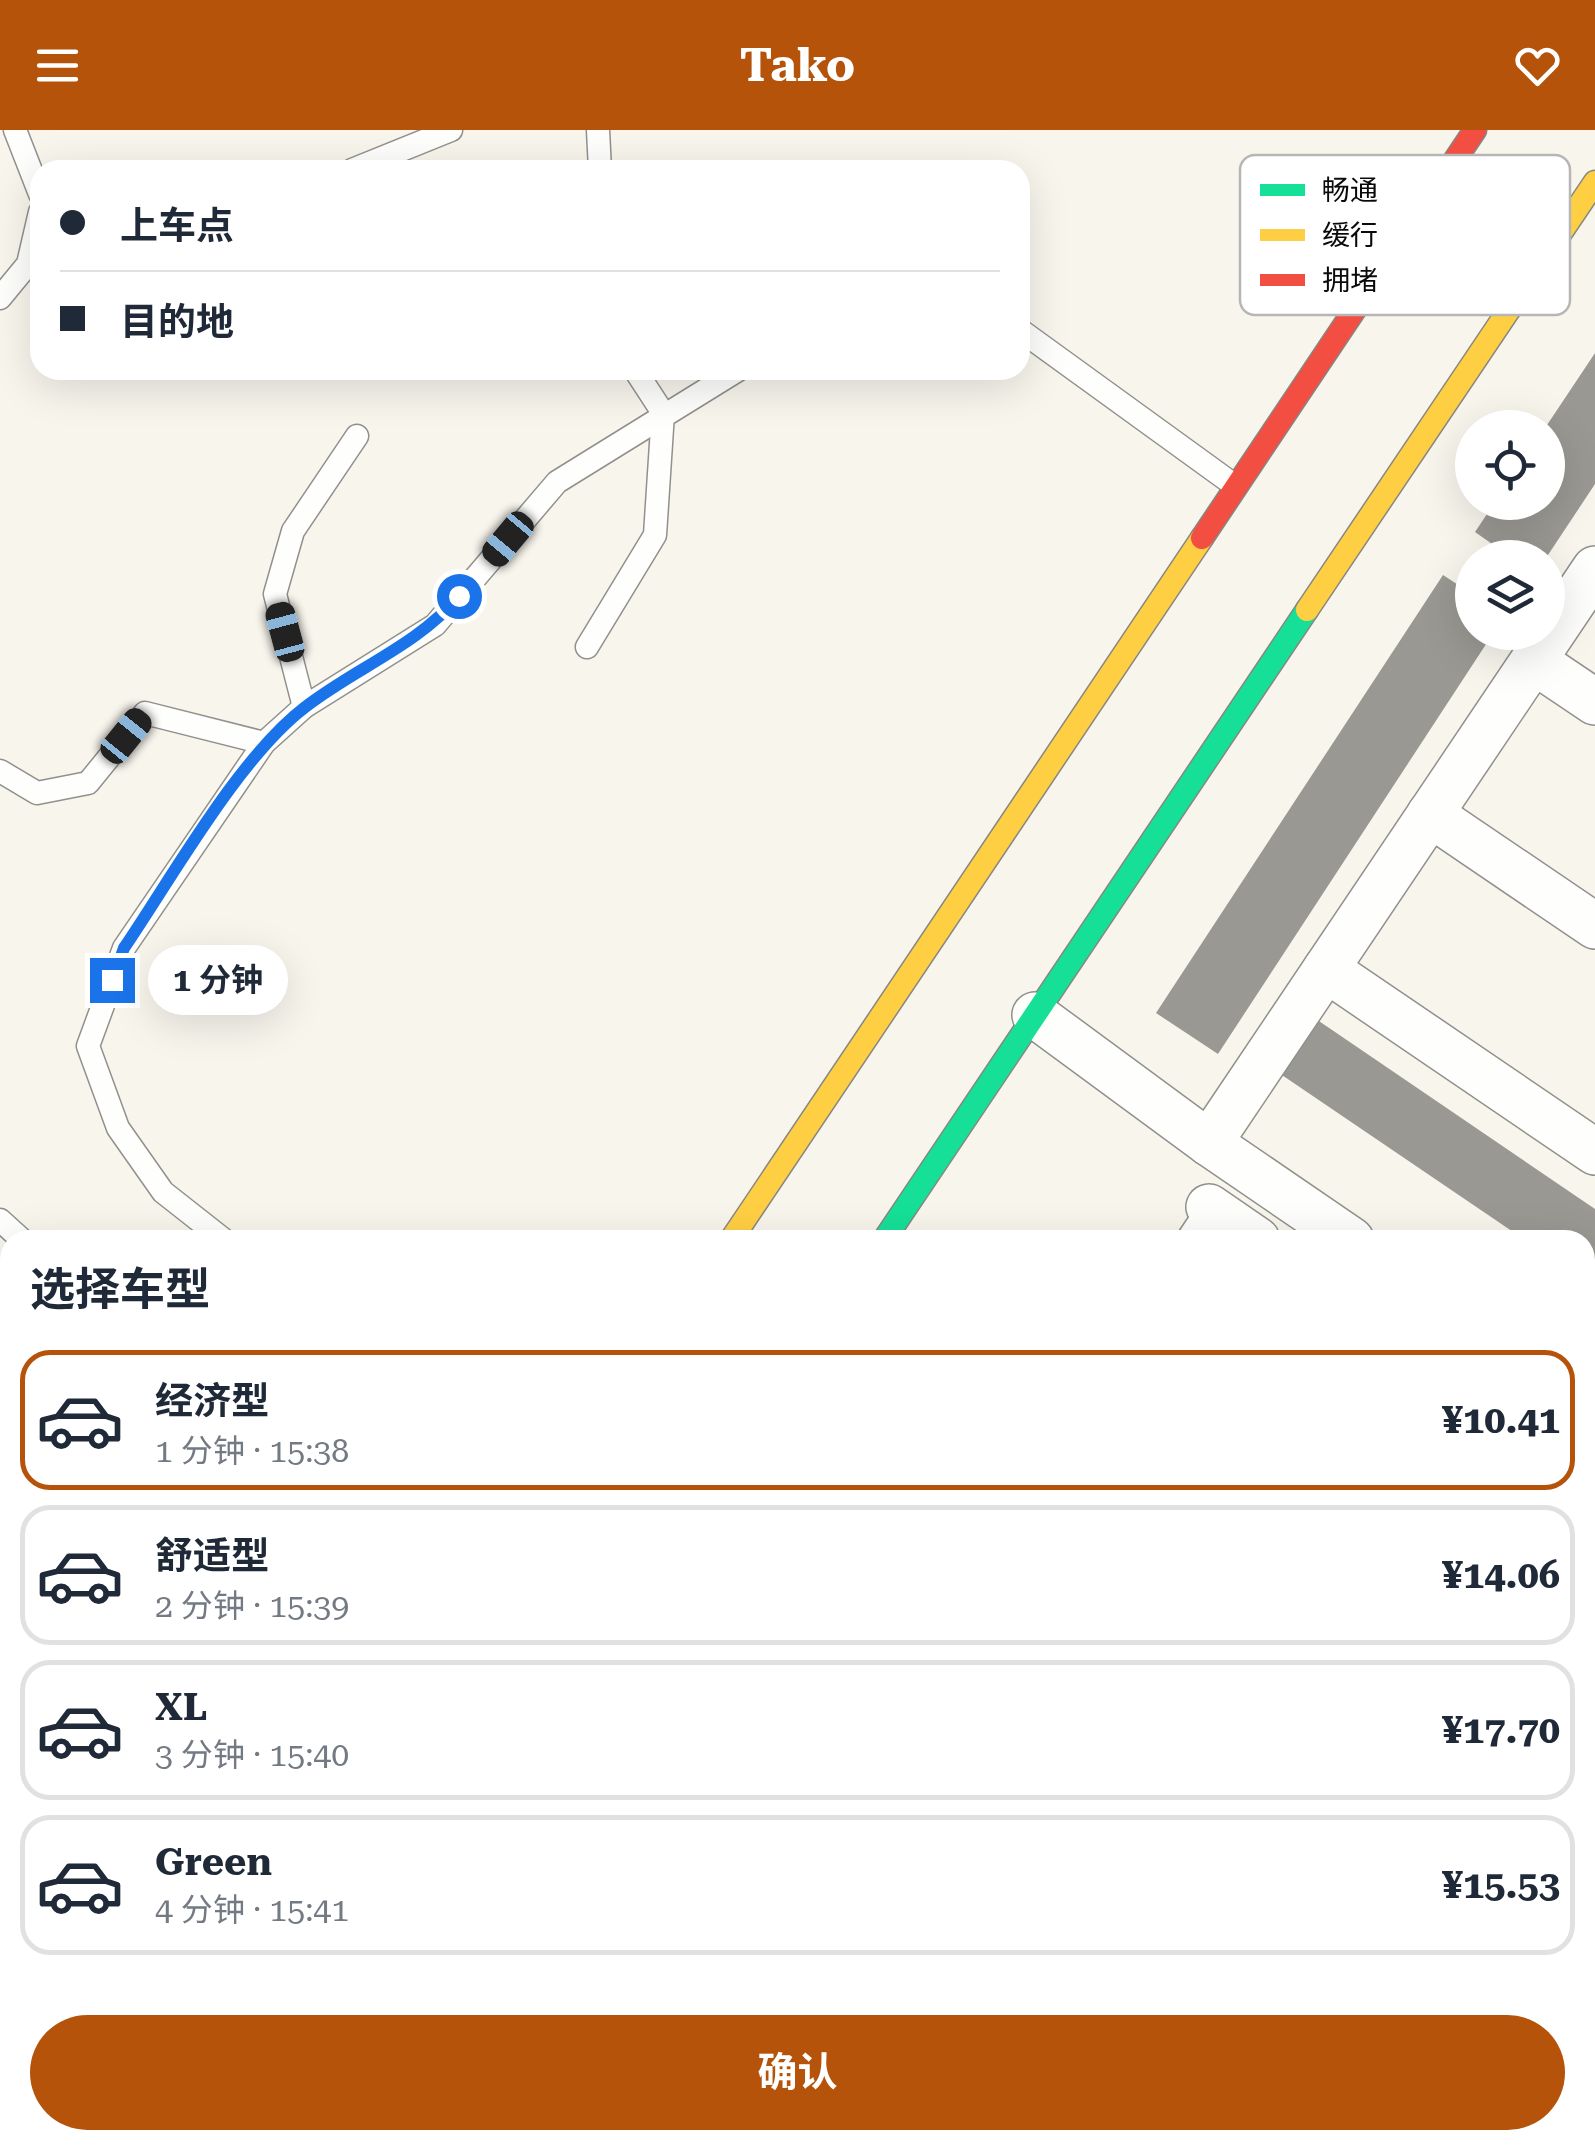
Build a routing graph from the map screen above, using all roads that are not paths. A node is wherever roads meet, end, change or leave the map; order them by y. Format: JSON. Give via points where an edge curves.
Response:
{"nodes":[{"id":1,"x":15,"y":130,"type":"edge"},
{"id":2,"x":450,"y":130,"type":"edge"},
{"id":3,"x":598,"y":130,"type":"edge"},
{"id":4,"x":1474,"y":130,"type":"edge"},
{"id":5,"x":1457,"y":155,"type":"edge"},
{"id":6,"x":376,"y":160,"type":"edge"},
{"id":7,"x":600,"y":160,"type":"edge"},
{"id":8,"x":30,"y":168,"type":"edge"},
{"id":9,"x":1595,"y":182,"type":"edge"},
{"id":10,"x":1570,"y":219,"type":"edge"},
{"id":11,"x":30,"y":255,"type":"edge"},
{"id":12,"x":0,"y":298,"type":"edge"},
{"id":13,"x":1349,"y":315,"type":"edge"},
{"id":14,"x":1506,"y":315,"type":"edge"},
{"id":15,"x":1030,"y":337,"type":"edge"},
{"id":16,"x":642,"y":380,"type":"edge"},
{"id":17,"x":721,"y":380,"type":"edge"},
{"id":18,"x":663,"y":413,"type":"junction"},
{"id":19,"x":357,"y":436,"type":"dead end"},
{"id":20,"x":1234,"y":485,"type":"junction"},
{"id":21,"x":1595,"y":569,"type":"edge"},
{"id":22,"x":586,"y":647,"type":"dead end"},
{"id":23,"x":1534,"y":660,"type":"junction"},
{"id":24,"x":1595,"y":702,"type":"edge"},
{"id":25,"x":304,"y":707,"type":"junction"},
{"id":26,"x":264,"y":743,"type":"junction"},
{"id":27,"x":0,"y":771,"type":"edge"},
{"id":28,"x":1430,"y":814,"type":"junction"},
{"id":29,"x":1595,"y":926,"type":"edge"},
{"id":30,"x":1326,"y":969,"type":"junction"},
{"id":31,"x":1035,"y":1015,"type":"junction"},
{"id":32,"x":1209,"y":1143,"type":"junction"},
{"id":33,"x":1595,"y":1152,"type":"edge"},
{"id":34,"x":211,"y":1230,"type":"edge"},
{"id":35,"x":738,"y":1230,"type":"edge"},
{"id":36,"x":891,"y":1230,"type":"edge"},
{"id":37,"x":1337,"y":1230,"type":"edge"}],
"edges":[{"from":1,"to":8,"type":"lane"},
{"from":2,"to":6,"type":"lane"},
{"from":3,"to":7,"type":"lane"},
{"from":4,"to":5,"type":"main road"},
{"from":9,"to":10,"type":"main road"},
{"from":11,"to":12,"type":"lane"},
{"from":13,"to":20,"type":"main road"},
{"from":14,"to":31,"type":"main road"},
{"from":15,"to":20,"type":"lane"},
{"from":16,"to":18,"type":"lane"},
{"from":17,"to":18,"type":"lane"},
{"from":18,"to":22,"type":"lane","via":[[655,534]]},
{"from":18,"to":25,"type":"lane","via":[[557,482],[435,625]]},
{"from":19,"to":25,"type":"lane","via":[[293,531],[275,594]]},
{"from":20,"to":35,"type":"main road"},
{"from":21,"to":23,"type":"street"},
{"from":23,"to":24,"type":"street"},
{"from":23,"to":28,"type":"street"},
{"from":25,"to":26,"type":"lane"},
{"from":26,"to":27,"type":"lane","via":[[144,713],[88,783],[37,793]]},
{"from":26,"to":34,"type":"lane","via":[[124,948],[88,1046],[118,1128],[163,1192]]},
{"from":28,"to":29,"type":"street"},
{"from":28,"to":30,"type":"street"},
{"from":30,"to":32,"type":"street"},
{"from":30,"to":33,"type":"street"},
{"from":31,"to":32,"type":"street"},
{"from":31,"to":36,"type":"main road"},
{"from":32,"to":37,"type":"street"}]}
